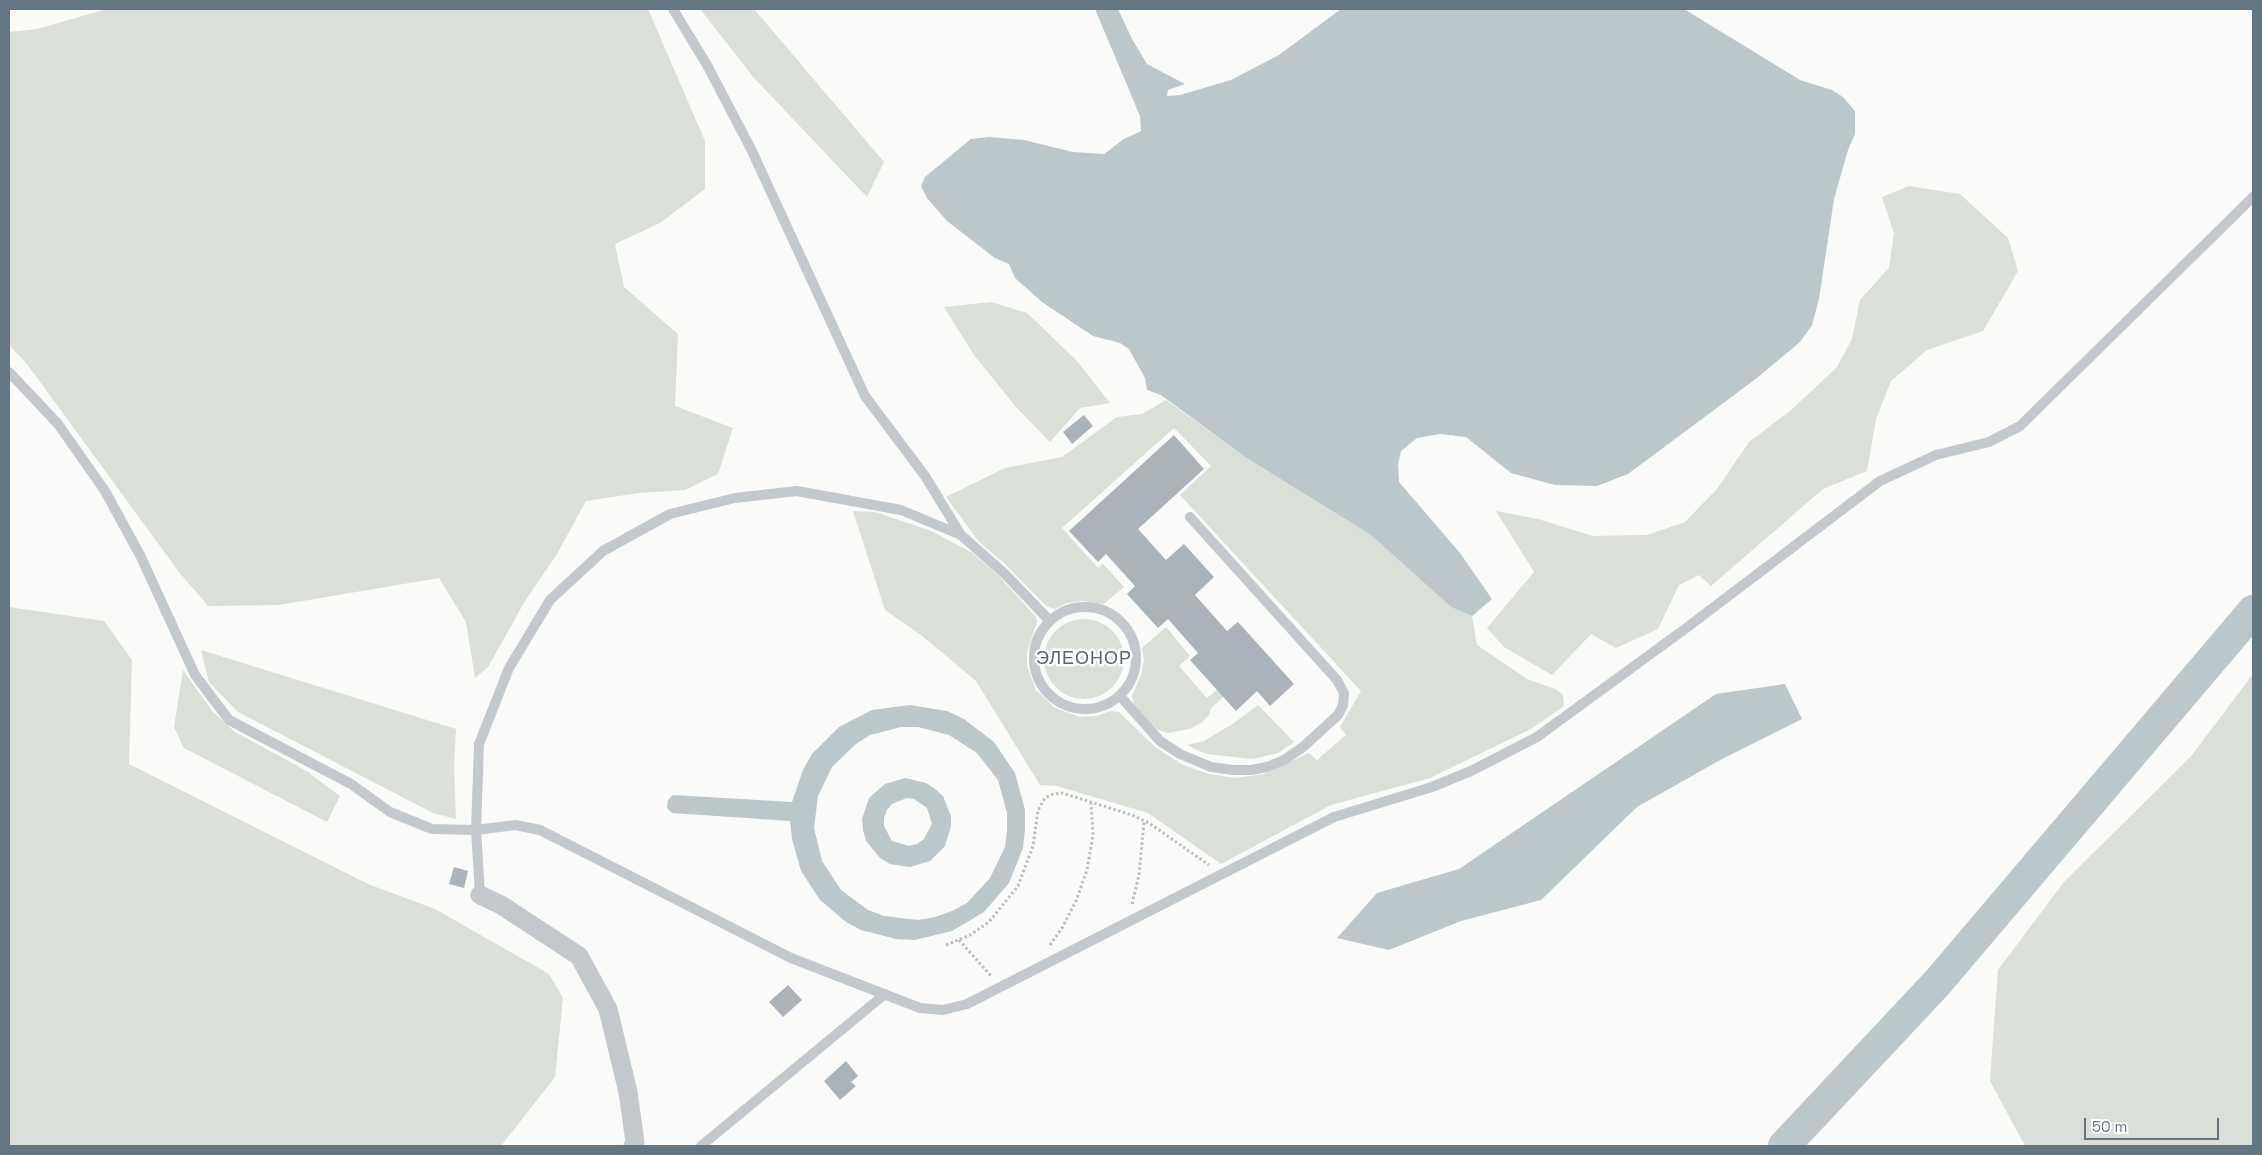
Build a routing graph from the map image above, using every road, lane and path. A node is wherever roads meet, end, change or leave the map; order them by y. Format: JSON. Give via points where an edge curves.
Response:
{"nodes":[{"id":1,"x":673,"y":9,"type":"edge"},
{"id":2,"x":2253,"y":197,"type":"edge"},
{"id":3,"x":9,"y":372,"type":"edge"},
{"id":4,"x":1190,"y":517,"type":"dead end"},
{"id":5,"x":961,"y":535,"type":"junction"},
{"id":6,"x":1049,"y":620,"type":"junction"},
{"id":7,"x":1120,"y":696,"type":"junction"},
{"id":8,"x":1092,"y":803,"type":"junction"},
{"id":9,"x":1144,"y":821,"type":"junction"},
{"id":10,"x":476,"y":830,"type":"junction"},
{"id":11,"x":1220,"y":873,"type":"junction"},
{"id":12,"x":480,"y":895,"type":"joint"},
{"id":13,"x":1127,"y":922,"type":"junction"},
{"id":14,"x":959,"y":940,"type":"junction"},
{"id":15,"x":946,"y":945,"type":"dead end"},
{"id":16,"x":1047,"y":950,"type":"dead end"},
{"id":17,"x":1001,"y":986,"type":"junction"},
{"id":18,"x":885,"y":994,"type":"junction"},
{"id":19,"x":634,"y":1146,"type":"edge"},
{"id":20,"x":701,"y":1146,"type":"edge"}],
"edges":[{"from":1,"to":5,"type":"lane","via":[[751,149],[865,396],[925,476]]},
{"from":2,"to":11,"type":"lane","via":[[2020,426],[1989,442],[1936,456],[1880,481],[1537,737],[1432,788],[1334,817]]},
{"from":3,"to":10,"type":"lane","via":[[58,424],[104,491],[141,557],[195,674],[229,720],[351,784],[390,812],[432,829]]},
{"from":4,"to":7,"type":"lane","via":[[1337,680],[1344,693],[1343,705],[1338,715],[1284,760],[1267,767],[1233,770],[1211,767],[1160,741]]},
{"from":5,"to":6,"type":"lane","via":[[1006,574]]},
{"from":5,"to":10,"type":"lane","via":[[901,510],[797,491],[735,498],[670,514],[603,551],[550,600],[508,668],[479,744]]},
{"from":6,"to":7,"type":"lane","via":[[1070,609],[1095,607],[1123,623],[1134,644],[1136,668]]},
{"from":6,"to":7,"type":"lane","via":[[1039,634],[1033,652],[1034,670],[1041,686],[1053,699],[1070,708],[1087,710],[1105,706]]},
{"from":8,"to":9,"type":"path"},
{"from":8,"to":14,"type":"path","via":[[1062,793],[1045,798],[1038,810],[1033,846],[1018,886],[989,922]]},
{"from":8,"to":16,"type":"path","via":[[1087,870],[1076,901]]},
{"from":9,"to":11,"type":"path"},
{"from":9,"to":13,"type":"path","via":[[1139,875]]},
{"from":10,"to":12,"type":"lane"},
{"from":10,"to":18,"type":"lane","via":[[515,825],[540,830],[791,958]]},
{"from":11,"to":13,"type":"lane"},
{"from":12,"to":19,"type":"street","via":[[579,956],[608,1009],[628,1092]]},
{"from":13,"to":17,"type":"lane"},
{"from":14,"to":15,"type":"path"},
{"from":14,"to":17,"type":"path"},
{"from":17,"to":18,"type":"lane","via":[[967,1004],[943,1010],[920,1008]]},
{"from":18,"to":20,"type":"lane"}]}
